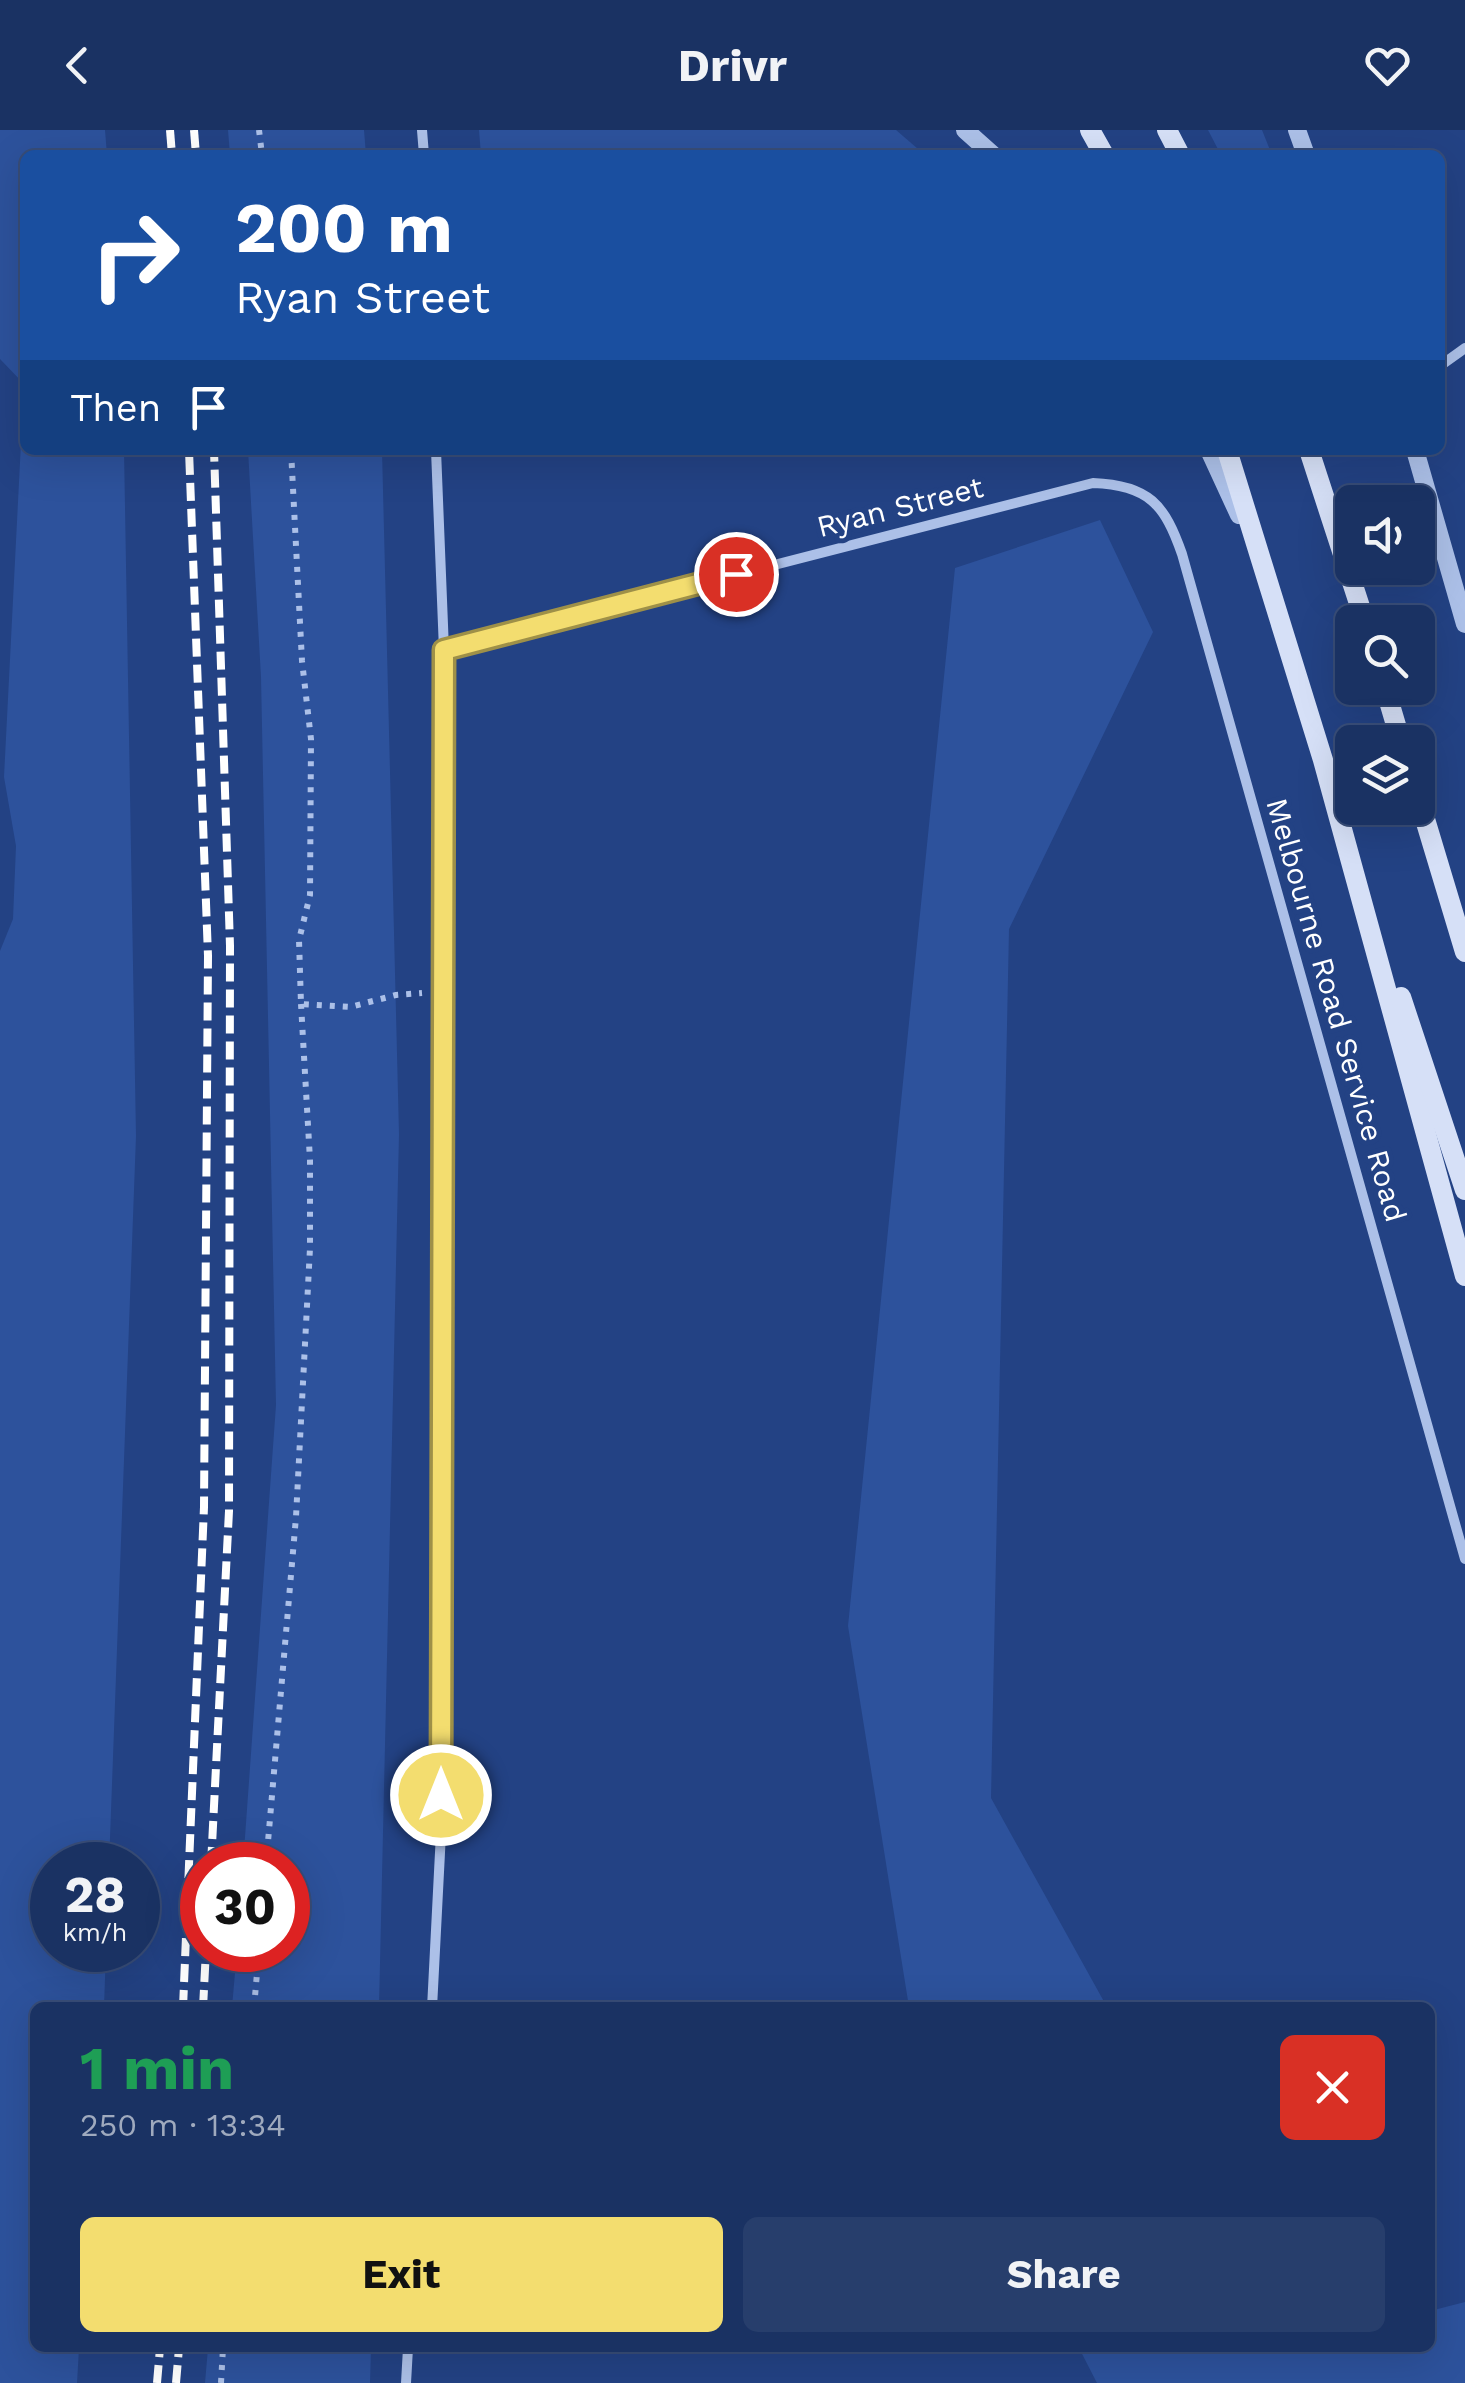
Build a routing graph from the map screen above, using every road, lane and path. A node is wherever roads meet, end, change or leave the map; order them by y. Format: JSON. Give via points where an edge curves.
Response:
{"nodes":[{"id":1,"x":965,"y":130,"type":"edge"},
{"id":2,"x":987,"y":150,"type":"edge"},
{"id":3,"x":292,"y":455,"type":"edge"},
{"id":4,"x":436,"y":455,"type":"edge"},
{"id":5,"x":1212,"y":455,"type":"edge"},
{"id":6,"x":1230,"y":455,"type":"edge"},
{"id":7,"x":1311,"y":455,"type":"edge"},
{"id":8,"x":1416,"y":455,"type":"edge"},
{"id":9,"x":1136,"y":489,"type":"joint"},
{"id":10,"x":1265,"y":570,"type":"junction"},
{"id":11,"x":1359,"y":605,"type":"edge"},
{"id":12,"x":1465,"y":624,"type":"edge"},
{"id":13,"x":444,"y":650,"type":"junction"},
{"id":14,"x":1323,"y":760,"type":"junction"},
{"id":15,"x":1427,"y":825,"type":"edge"},
{"id":16,"x":1465,"y":952,"type":"edge"},
{"id":17,"x":443,"y":990,"type":"junction"},
{"id":18,"x":301,"y":1004,"type":"junction"},
{"id":19,"x":1465,"y":1190,"type":"edge"},
{"id":20,"x":1465,"y":1276,"type":"edge"},
{"id":21,"x":1465,"y":1559,"type":"edge"},
{"id":22,"x":268,"y":1842,"type":"edge"},
{"id":23,"x":257,"y":1972,"type":"edge"},
{"id":24,"x":255,"y":2002,"type":"edge"},
{"id":25,"x":432,"y":2002,"type":"edge"},
{"id":26,"x":222,"y":2352,"type":"edge"},
{"id":27,"x":408,"y":2352,"type":"edge"},
{"id":28,"x":220,"y":2383,"type":"edge"},
{"id":29,"x":406,"y":2383,"type":"edge"}],
"edges":[{"from":1,"to":2,"type":"street"},
{"from":3,"to":18,"type":"path","via":[[312,739]]},
{"from":4,"to":13,"type":"street"},
{"from":5,"to":10,"type":"street"},
{"from":6,"to":10,"type":"main road"},
{"from":7,"to":11,"type":"main road"},
{"from":8,"to":12,"type":"street"},
{"from":9,"to":13,"type":"street","name":"Ryan Street","via":[[1094,483]]},
{"from":9,"to":21,"type":"street","name":"Melbourne Road Service Road","via":[[1158,505],[1182,554]]},
{"from":10,"to":14,"type":"main road"},
{"from":13,"to":17,"type":"street"},
{"from":14,"to":19,"type":"main road"},
{"from":14,"to":20,"type":"main road"},
{"from":15,"to":16,"type":"main road"},
{"from":17,"to":18,"type":"path","via":[[350,1007]]},
{"from":17,"to":25,"type":"street","via":[[441,1813]]},
{"from":18,"to":22,"type":"path","via":[[310,1248],[296,1517]]},
{"from":23,"to":24,"type":"path"},
{"from":26,"to":28,"type":"path"},
{"from":27,"to":29,"type":"street"}]}
